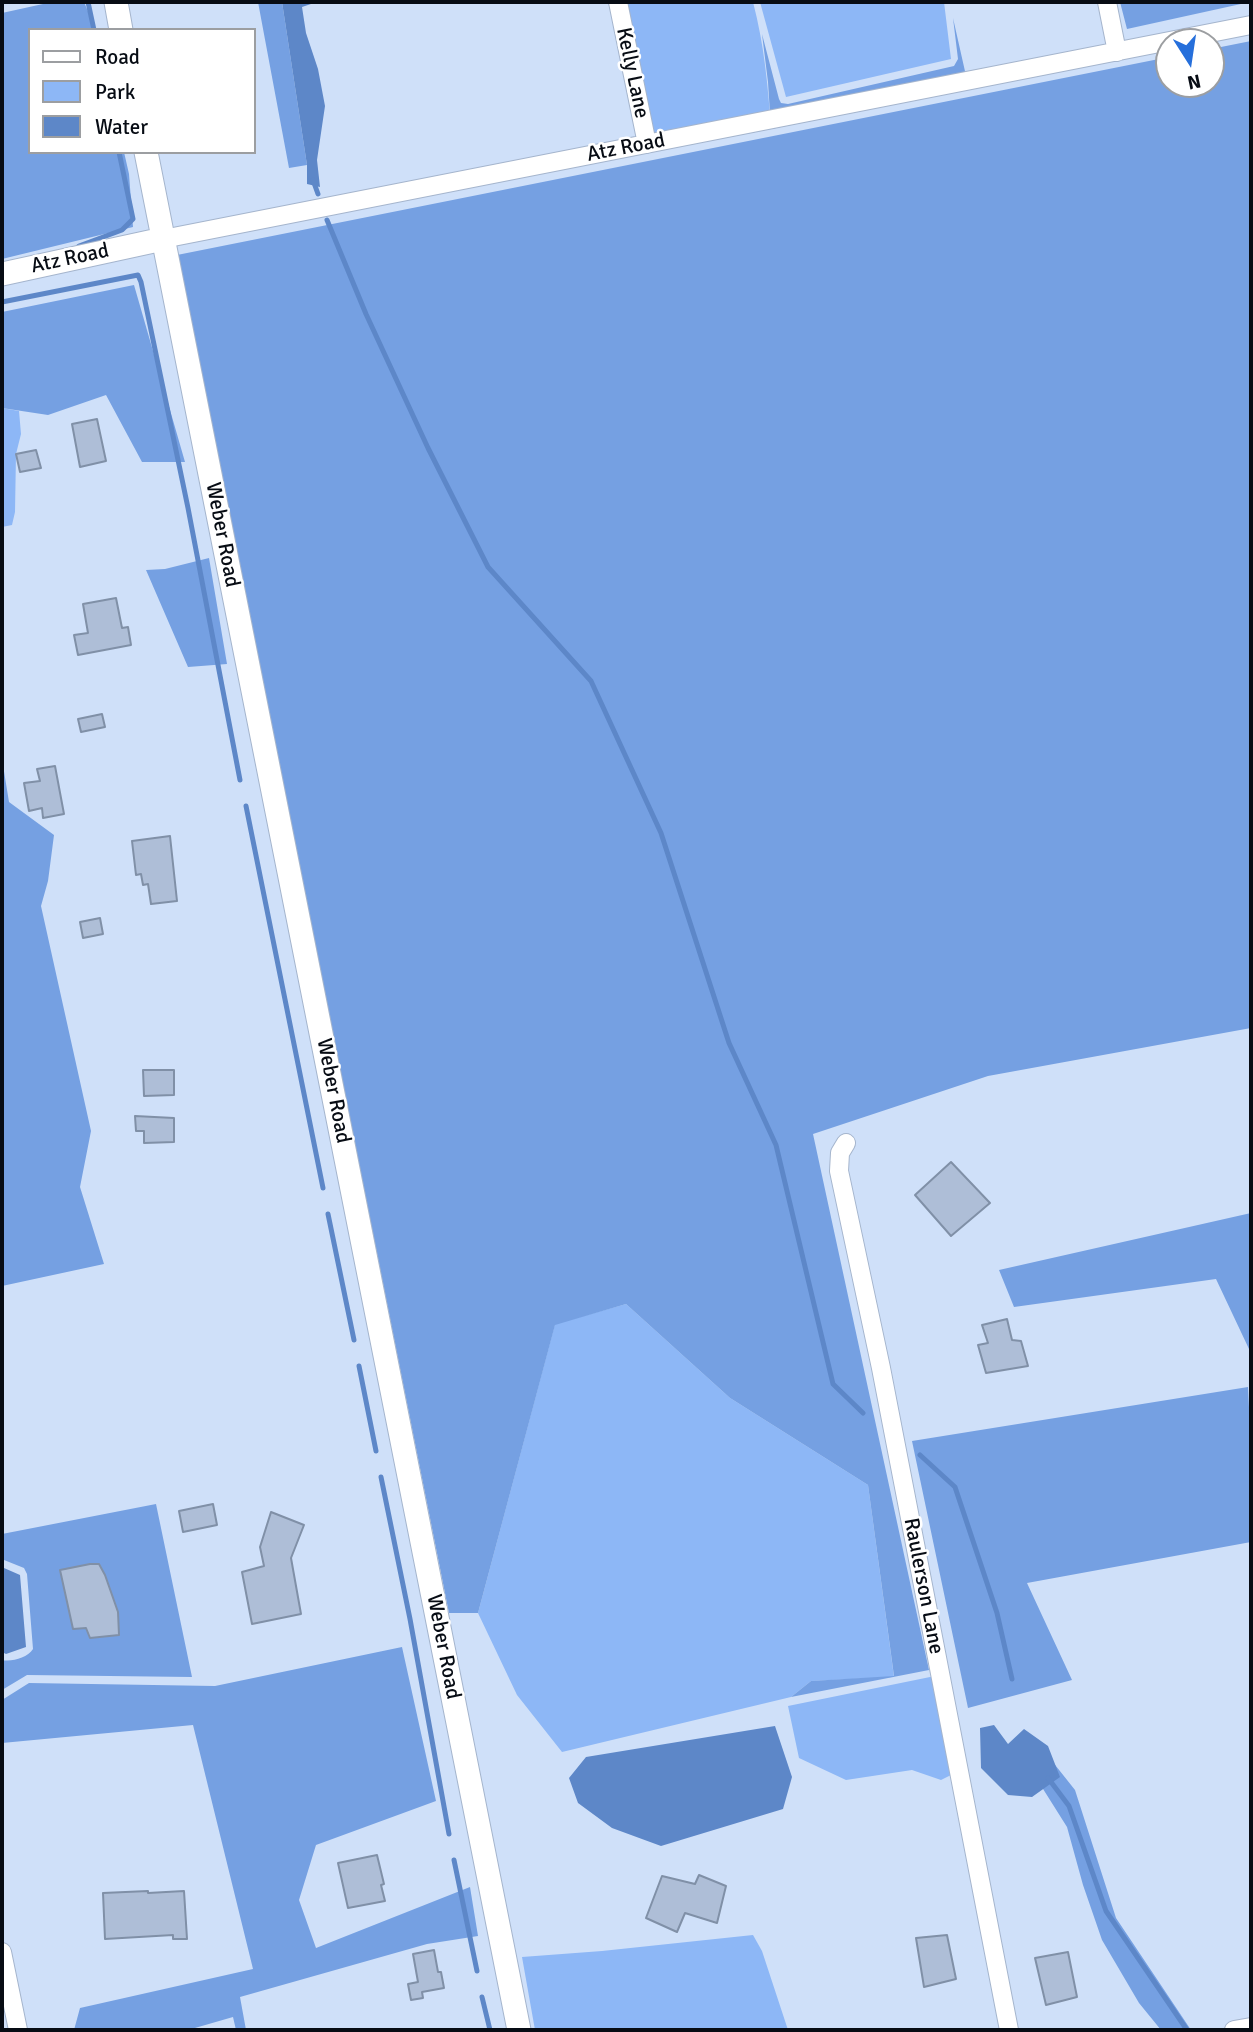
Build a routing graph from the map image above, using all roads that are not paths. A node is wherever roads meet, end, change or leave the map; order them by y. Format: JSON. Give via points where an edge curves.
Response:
{"nodes":[{"id":1,"x":116,"y":2,"type":"edge"},
{"id":2,"x":618,"y":2,"type":"edge"},
{"id":3,"x":1107,"y":2,"type":"edge"},
{"id":4,"x":1251,"y":25,"type":"edge"},
{"id":5,"x":121,"y":28,"type":"edge"},
{"id":6,"x":1117,"y":52,"type":"junction"},
{"id":7,"x":647,"y":144,"type":"junction"},
{"id":8,"x":146,"y":154,"type":"edge"},
{"id":9,"x":163,"y":239,"type":"junction"},
{"id":10,"x":2,"y":274,"type":"edge"},
{"id":11,"x":846,"y":1143,"type":"dead end"},
{"id":12,"x":2,"y":1952,"type":"edge"},
{"id":13,"x":1251,"y":2027,"type":"edge"},
{"id":14,"x":18,"y":2030,"type":"edge"},
{"id":15,"x":519,"y":2030,"type":"edge"},
{"id":16,"x":1009,"y":2030,"type":"edge"},
{"id":17,"x":1234,"y":2030,"type":"edge"}],
"edges":[{"from":1,"to":5,"type":"street"},
{"from":2,"to":7,"type":"street","name":"Kelly Lane"},
{"from":3,"to":6,"type":"street"},
{"from":4,"to":6,"type":"street","name":"Atz Road"},
{"from":6,"to":7,"type":"street","name":"Atz Road"},
{"from":7,"to":9,"type":"street","name":"Atz Road"},
{"from":8,"to":9,"type":"street","name":"Weber Road"},
{"from":9,"to":10,"type":"street","name":"Atz Road"},
{"from":9,"to":15,"type":"street","name":"Weber Road"},
{"from":11,"to":16,"type":"street","name":"Raulerson Lane","via":[[839,1171]]},
{"from":12,"to":14,"type":"street"},
{"from":13,"to":17,"type":"street"}]}
